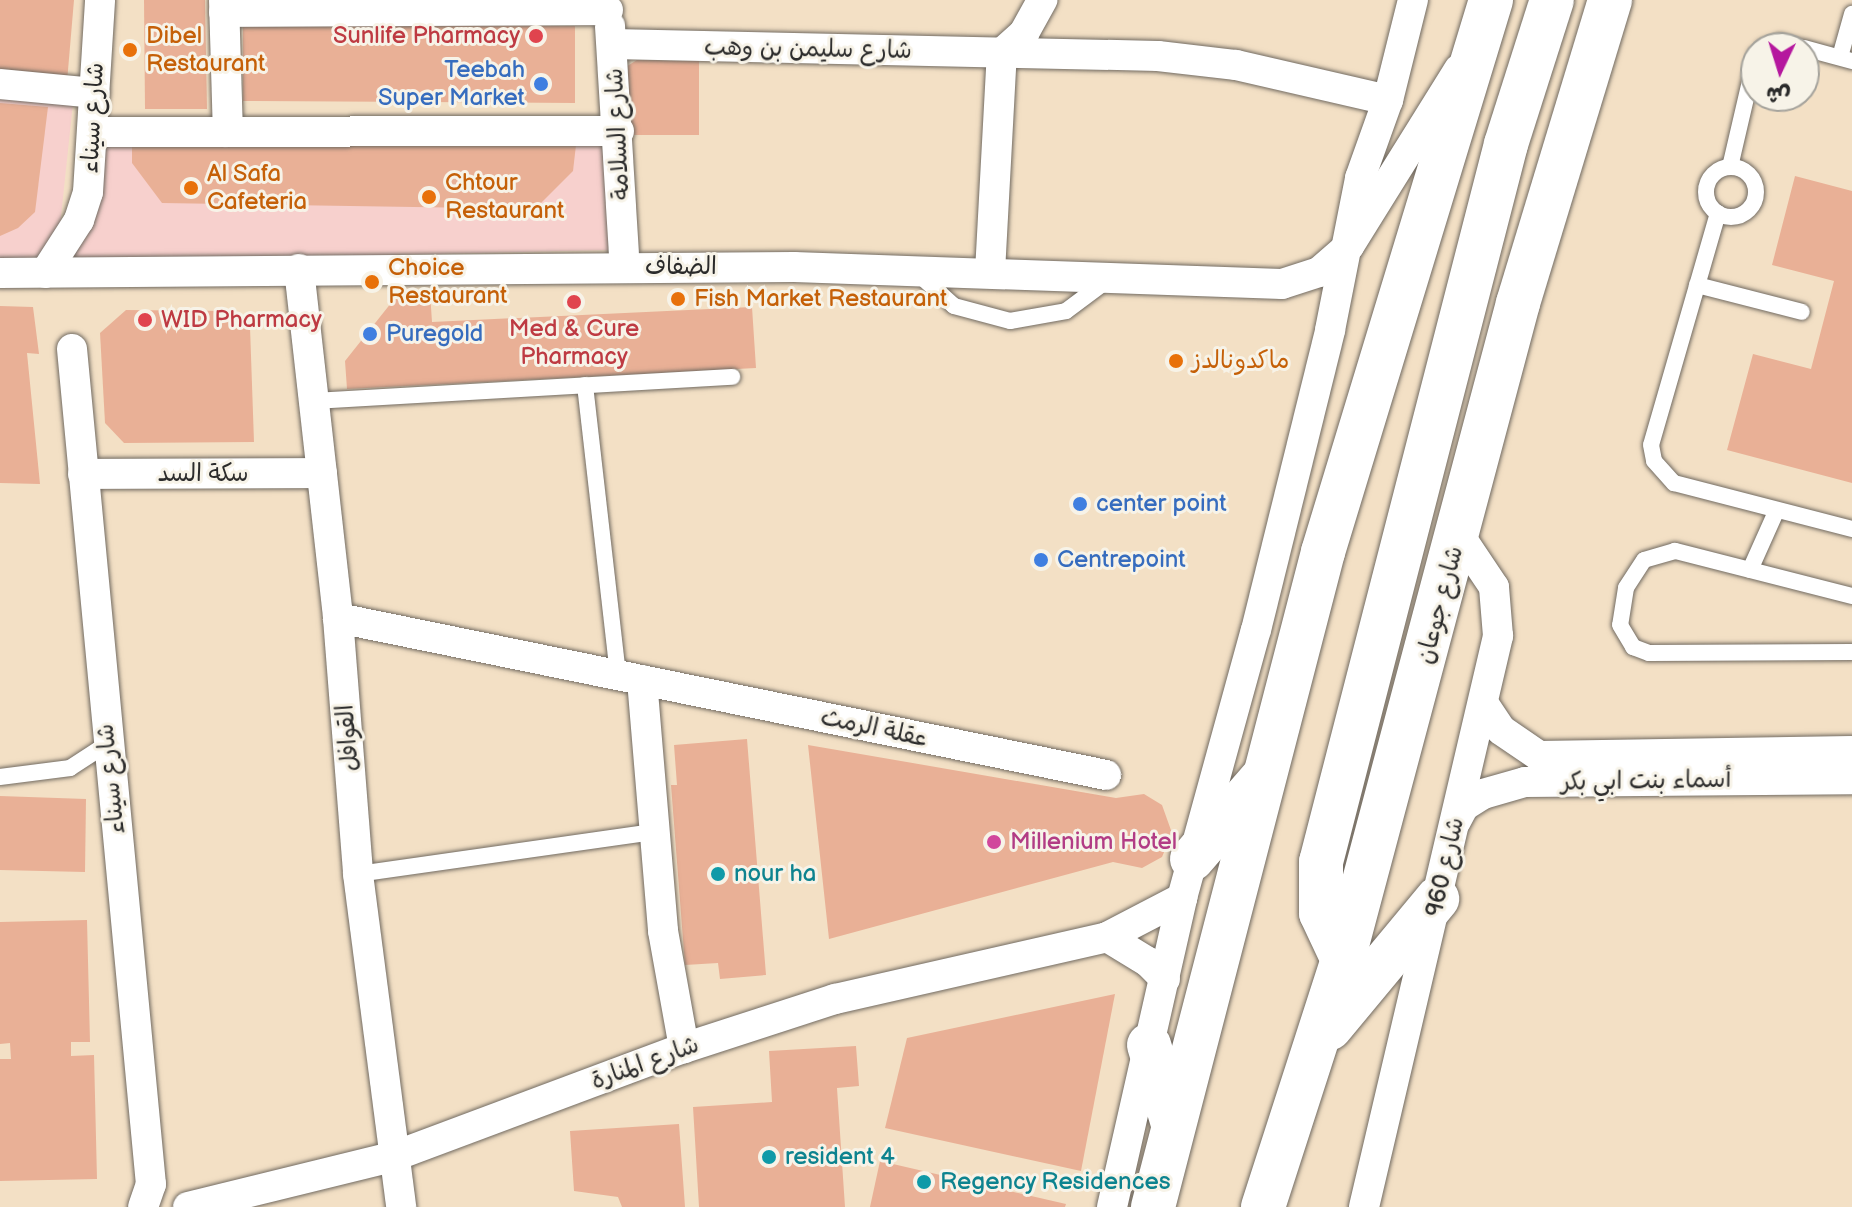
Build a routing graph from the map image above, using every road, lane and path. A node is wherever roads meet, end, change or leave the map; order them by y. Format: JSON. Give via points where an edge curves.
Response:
{"nodes":[{"id":1,"x":100,"y":0,"type":"edge"},
{"id":2,"x":1042,"y":0,"type":"edge"},
{"id":3,"x":1413,"y":0,"type":"edge"},
{"id":4,"x":1491,"y":0,"type":"edge"},
{"id":5,"x":1552,"y":0,"type":"edge"},
{"id":6,"x":608,"y":5,"type":"edge"},
{"id":7,"x":224,"y":6,"type":"edge"},
{"id":8,"x":1608,"y":9,"type":"edge"},
{"id":9,"x":1852,"y":14,"type":"edge"},
{"id":10,"x":1477,"y":41,"type":"junction"},
{"id":11,"x":613,"y":44,"type":"junction"},
{"id":12,"x":1820,"y":52,"type":"edge"},
{"id":13,"x":1002,"y":53,"type":"junction"},
{"id":14,"x":1846,"y":59,"type":"edge"},
{"id":15,"x":0,"y":84,"type":"edge"},
{"id":16,"x":95,"y":93,"type":"junction"},
{"id":17,"x":1388,"y":100,"type":"junction"},
{"id":18,"x":1743,"y":112,"type":"edge"},
{"id":19,"x":619,"y":131,"type":"junction"},
{"id":20,"x":93,"y":132,"type":"junction"},
{"id":21,"x":228,"y":132,"type":"junction"},
{"id":22,"x":1730,"y":167,"type":"junction"},
{"id":23,"x":1718,"y":213,"type":"junction"},
{"id":24,"x":1349,"y":246,"type":"junction"},
{"id":25,"x":625,"y":268,"type":"junction"},
{"id":26,"x":299,"y":269,"type":"junction"},
{"id":27,"x":913,"y":269,"type":"junction"},
{"id":28,"x":990,"y":272,"type":"junction"},
{"id":29,"x":0,"y":273,"type":"edge"},
{"id":30,"x":45,"y":273,"type":"junction"},
{"id":31,"x":1111,"y":278,"type":"junction"},
{"id":32,"x":1697,"y":285,"type":"junction"},
{"id":33,"x":1802,"y":312,"type":"dead end"},
{"id":34,"x":72,"y":349,"type":"dead end"},
{"id":35,"x":732,"y":377,"type":"dead end"},
{"id":36,"x":585,"y":385,"type":"junction"},
{"id":37,"x":313,"y":401,"type":"junction"},
{"id":38,"x":322,"y":473,"type":"junction"},
{"id":39,"x":83,"y":474,"type":"junction"},
{"id":40,"x":1776,"y":512,"type":"junction"},
{"id":41,"x":1852,"y":529,"type":"edge"},
{"id":42,"x":1459,"y":535,"type":"junction"},
{"id":43,"x":1750,"y":570,"type":"junction"},
{"id":44,"x":1852,"y":596,"type":"edge"},
{"id":45,"x":338,"y":618,"type":"junction"},
{"id":46,"x":1852,"y":652,"type":"edge"},
{"id":47,"x":630,"y":678,"type":"junction"},
{"id":48,"x":1483,"y":703,"type":"junction"},
{"id":49,"x":107,"y":744,"type":"junction"},
{"id":50,"x":1852,"y":751,"type":"edge"},
{"id":51,"x":1270,"y":768,"type":"junction"},
{"id":52,"x":1106,"y":775,"type":"dead end"},
{"id":53,"x":0,"y":777,"type":"edge"},
{"id":54,"x":1852,"y":779,"type":"edge"},
{"id":55,"x":1455,"y":823,"type":"junction"},
{"id":56,"x":654,"y":832,"type":"junction"},
{"id":57,"x":358,"y":874,"type":"junction"},
{"id":58,"x":1187,"y":879,"type":"junction"},
{"id":59,"x":1437,"y":899,"type":"junction"},
{"id":60,"x":1107,"y":937,"type":"junction"},
{"id":61,"x":1343,"y":960,"type":"junction"},
{"id":62,"x":1165,"y":979,"type":"junction"},
{"id":63,"x":1318,"y":1042,"type":"junction"},
{"id":64,"x":1149,"y":1045,"type":"junction"},
{"id":65,"x":684,"y":1048,"type":"junction"},
{"id":66,"x":1173,"y":1124,"type":"junction"},
{"id":67,"x":392,"y":1157,"type":"junction"},
{"id":68,"x":143,"y":1207,"type":"edge"},
{"id":69,"x":188,"y":1207,"type":"edge"},
{"id":70,"x":401,"y":1207,"type":"edge"},
{"id":71,"x":1112,"y":1207,"type":"edge"},
{"id":72,"x":1153,"y":1207,"type":"edge"},
{"id":73,"x":1263,"y":1207,"type":"edge"},
{"id":74,"x":1364,"y":1207,"type":"edge"}],
"edges":[{"from":1,"to":16,"type":"street","name":"شارع سيناء"},
{"from":2,"to":13,"type":"street","via":[[1024,33]]},
{"from":3,"to":17,"type":"street"},
{"from":4,"to":10,"type":"main road"},
{"from":5,"to":61,"type":"main road","via":[[1506,144],[1321,862],[1321,913]]},
{"from":6,"to":7,"type":"street"},
{"from":6,"to":11,"type":"street","name":"شارع السلامة"},
{"from":7,"to":21,"type":"street"},
{"from":8,"to":42,"type":"main road","name":"شارع جوعان","via":[[1518,303]]},
{"from":9,"to":14,"type":"lane"},
{"from":10,"to":24,"type":"street"},
{"from":10,"to":51,"type":"main road","via":[[1323,552]]},
{"from":11,"to":13,"type":"street","name":"شارع سليمن بن وهب"},
{"from":11,"to":19,"type":"street","name":"شارع السلامة"},
{"from":12,"to":14,"type":"lane"},
{"from":13,"to":17,"type":"street","name":"شارع سليمن بن وهب","via":[[1080,52],[1236,65]]},
{"from":13,"to":28,"type":"street"},
{"from":15,"to":16,"type":"street"},
{"from":16,"to":20,"type":"street","name":"شارع سيناء"},
{"from":17,"to":24,"type":"street","via":[[1360,178]]},
{"from":18,"to":22,"type":"lane"},
{"from":19,"to":21,"type":"street"},
{"from":19,"to":25,"type":"street","name":"شارع السلامة"},
{"from":20,"to":21,"type":"street"},
{"from":20,"to":30,"type":"street","name":"شارع سيناء","via":[[88,192],[79,220]]},
{"from":22,"to":23,"type":"lane","via":[[1716,171],[1705,188]]},
{"from":22,"to":23,"type":"lane","via":[[1752,176],[1756,196],[1737,217]]},
{"from":23,"to":32,"type":"lane"},
{"from":24,"to":31,"type":"street","name":"الضفاف","via":[[1319,272],[1282,284]]},
{"from":24,"to":58,"type":"street","via":[[1256,630]]},
{"from":25,"to":26,"type":"street","name":"الضفاف"},
{"from":25,"to":27,"type":"street","name":"الضفاف"},
{"from":26,"to":30,"type":"street","name":"الضفاف"},
{"from":26,"to":37,"type":"street","name":"القوافل"},
{"from":27,"to":28,"type":"street","name":"الضفاف"},
{"from":27,"to":31,"type":"lane","via":[[954,306],[1010,321],[1066,311]]},
{"from":28,"to":31,"type":"street","name":"الضفاف"},
{"from":29,"to":30,"type":"street","name":"الضفاف"},
{"from":32,"to":33,"type":"lane"},
{"from":32,"to":40,"type":"lane","via":[[1651,445],[1654,461],[1674,483]]},
{"from":34,"to":39,"type":"street","name":"شارع سيناء"},
{"from":35,"to":36,"type":"lane"},
{"from":36,"to":37,"type":"lane"},
{"from":36,"to":47,"type":"lane"},
{"from":37,"to":38,"type":"street","name":"القوافل"},
{"from":38,"to":39,"type":"street","name":"سكة السد"},
{"from":38,"to":45,"type":"street","name":"القوافل"},
{"from":39,"to":49,"type":"street","name":"شارع سيناء"},
{"from":40,"to":41,"type":"lane"},
{"from":40,"to":43,"type":"lane"},
{"from":42,"to":48,"type":"street","name":"شارع 960","via":[[1494,587],[1498,602],[1498,636]]},
{"from":42,"to":61,"type":"main road","name":"شارع جوعان"},
{"from":43,"to":44,"type":"lane"},
{"from":43,"to":46,"type":"lane","via":[[1675,551],[1644,560],[1626,588],[1620,625],[1633,647],[1649,653]]},
{"from":45,"to":47,"type":"street","name":"عقلة الرمث"},
{"from":45,"to":57,"type":"street","name":"القوافل"},
{"from":47,"to":52,"type":"street","name":"عقلة الرمث"},
{"from":47,"to":56,"type":"street"},
{"from":48,"to":50,"type":"street","name":"أسماء بنت ابي بكر","via":[[1501,730],[1539,756]]},
{"from":48,"to":55,"type":"street","name":"شارع 960"},
{"from":49,"to":53,"type":"lane","via":[[70,768]]},
{"from":49,"to":68,"type":"street","name":"شارع سيناء","via":[[151,1184]]},
{"from":51,"to":58,"type":"main road"},
{"from":51,"to":66,"type":"main road"},
{"from":54,"to":55,"type":"street","name":"أسماء بنت ابي بكر","via":[[1525,782],[1483,794],[1464,806]]},
{"from":55,"to":59,"type":"street","name":"شارع 960"},
{"from":56,"to":57,"type":"lane"},
{"from":56,"to":65,"type":"street","via":[[663,931]]},
{"from":57,"to":67,"type":"street","name":"القوافل"},
{"from":58,"to":60,"type":"street","name":"شارع المنارة"},
{"from":58,"to":62,"type":"street"},
{"from":59,"to":63,"type":"main road"},
{"from":59,"to":74,"type":"street","name":"شارع 960"},
{"from":60,"to":62,"type":"street"},
{"from":60,"to":65,"type":"street","name":"شارع المنارة","via":[[835,999]]},
{"from":61,"to":63,"type":"main road","name":"شارع جوعان"},
{"from":62,"to":64,"type":"street"},
{"from":63,"to":73,"type":"main road","name":"شارع جوعان"},
{"from":64,"to":66,"type":"main road"},
{"from":64,"to":71,"type":"street"},
{"from":65,"to":67,"type":"street","name":"شارع المنارة"},
{"from":66,"to":72,"type":"main road"},
{"from":67,"to":69,"type":"street","name":"شارع المنارة"},
{"from":67,"to":70,"type":"street","name":"القوافل"}]}
